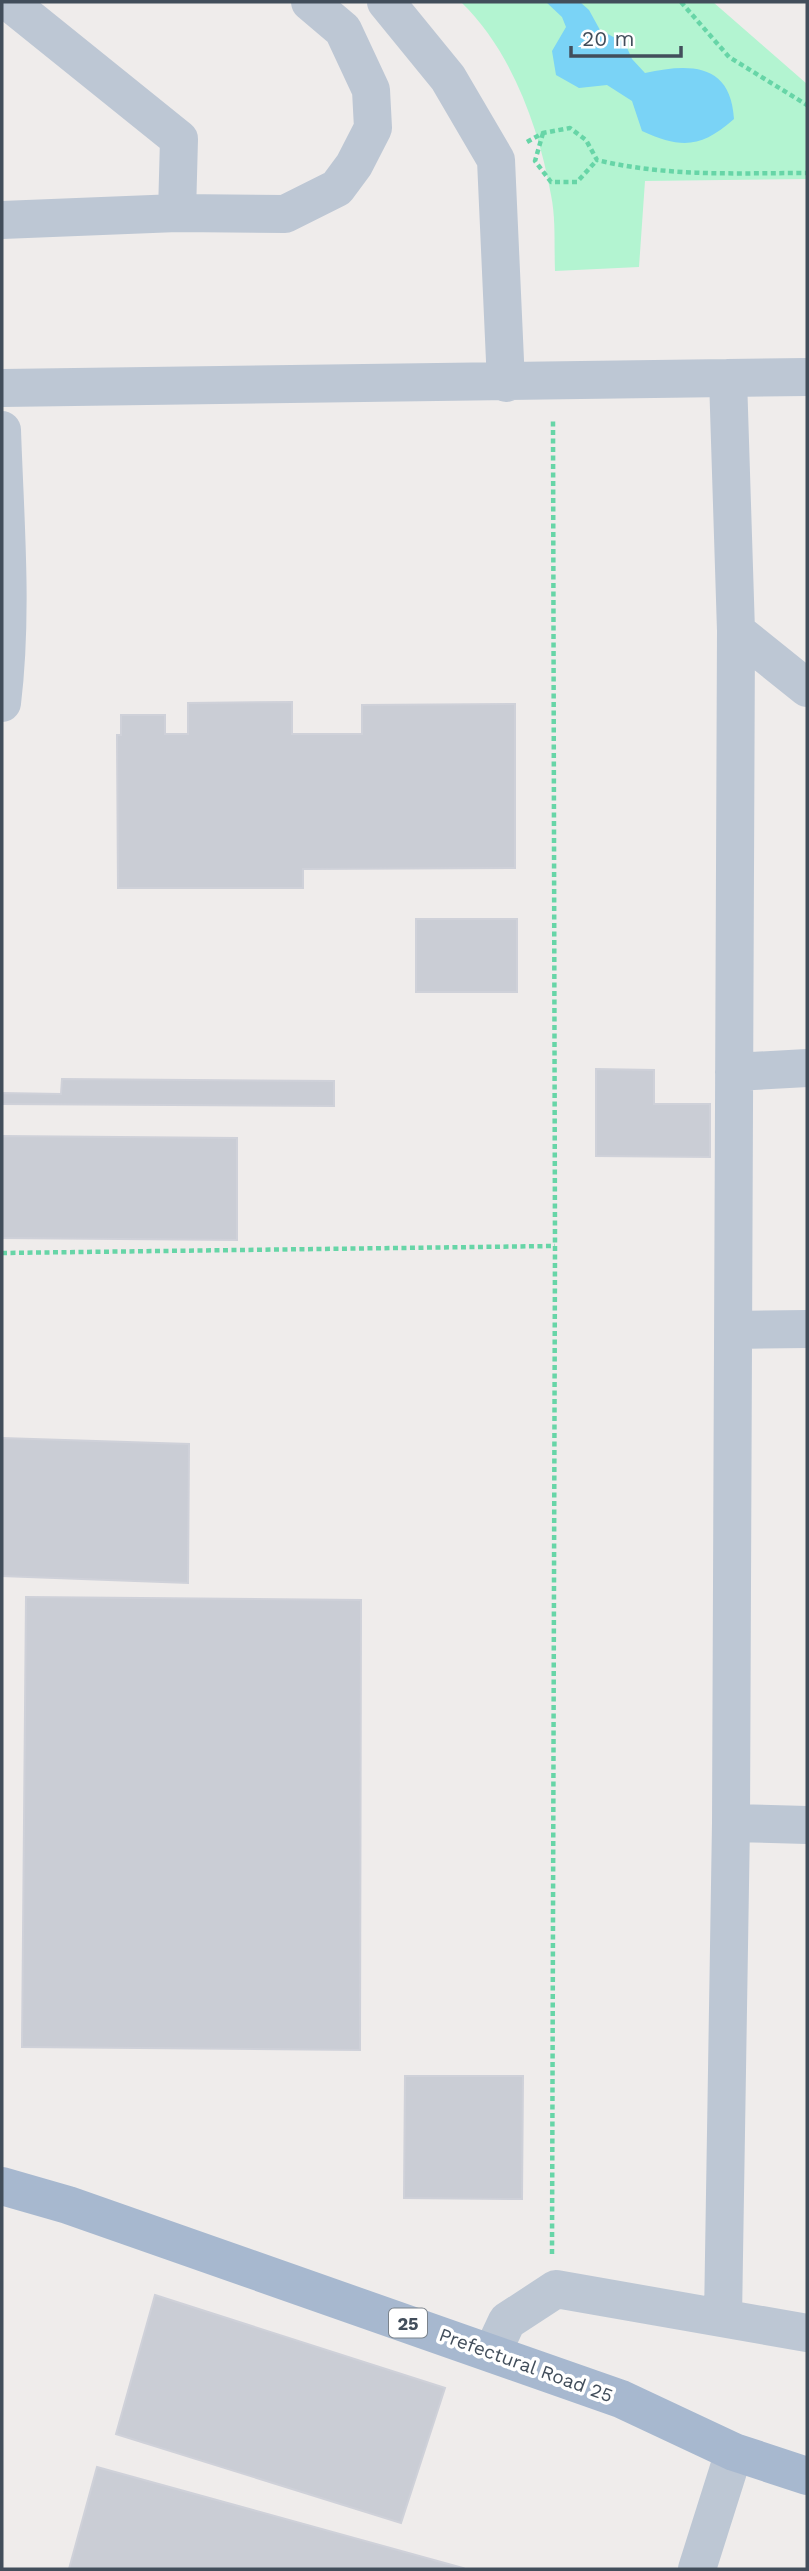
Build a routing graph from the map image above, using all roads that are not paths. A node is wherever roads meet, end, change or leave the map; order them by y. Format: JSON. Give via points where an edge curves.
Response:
{"nodes":[{"id":1,"x":9,"y":2,"type":"edge"},
{"id":2,"x":310,"y":2,"type":"edge"},
{"id":3,"x":386,"y":2,"type":"edge"},
{"id":4,"x":177,"y":213,"type":"junction"},
{"id":5,"x":2,"y":219,"type":"edge"},
{"id":6,"x":807,"y":377,"type":"edge"},
{"id":7,"x":729,"y":378,"type":"junction"},
{"id":8,"x":506,"y":383,"type":"junction"},
{"id":9,"x":2,"y":388,"type":"edge"},
{"id":10,"x":2,"y":430,"type":"edge"},
{"id":11,"x":736,"y":631,"type":"junction"},
{"id":12,"x":5,"y":657,"type":"edge"},
{"id":13,"x":807,"y":688,"type":"edge"},
{"id":14,"x":2,"y":703,"type":"edge"},
{"id":15,"x":807,"y":1068,"type":"edge"},
{"id":16,"x":734,"y":1072,"type":"junction"},
{"id":17,"x":733,"y":1329,"type":"junction"},
{"id":18,"x":807,"y":1329,"type":"edge"},
{"id":19,"x":732,"y":1823,"type":"junction"},
{"id":20,"x":807,"y":1825,"type":"edge"},
{"id":21,"x":2,"y":2186,"type":"edge"},
{"id":22,"x":723,"y":2318,"type":"junction"},
{"id":23,"x":807,"y":2333,"type":"edge"},
{"id":24,"x":492,"y":2353,"type":"junction"},
{"id":25,"x":734,"y":2452,"type":"junction"},
{"id":26,"x":807,"y":2476,"type":"edge"},
{"id":27,"x":697,"y":2569,"type":"edge"}],
"edges":[{"from":1,"to":4,"type":"street","via":[[179,139]]},
{"from":2,"to":4,"type":"street","via":[[344,30],[370,90],[373,128],[355,165],[337,188],[285,214]]},
{"from":3,"to":8,"type":"street","via":[[448,79],[496,160]]},
{"from":4,"to":5,"type":"street"},
{"from":6,"to":7,"type":"street"},
{"from":7,"to":8,"type":"street"},
{"from":7,"to":11,"type":"street"},
{"from":8,"to":9,"type":"street"},
{"from":10,"to":12,"type":"street"},
{"from":11,"to":13,"type":"street"},
{"from":11,"to":16,"type":"street"},
{"from":12,"to":14,"type":"street"},
{"from":15,"to":16,"type":"street"},
{"from":16,"to":17,"type":"street"},
{"from":17,"to":18,"type":"street"},
{"from":17,"to":19,"type":"street"},
{"from":19,"to":20,"type":"street"},
{"from":19,"to":22,"type":"street"},
{"from":21,"to":24,"type":"main road","name":"Prefectural Road 25","number":"25"},
{"from":22,"to":23,"type":"street"},
{"from":22,"to":24,"type":"street","via":[[556,2289],[507,2321]]},
{"from":24,"to":25,"type":"main road","name":"Prefectural Road 25","number":"25","via":[[621,2399]]},
{"from":25,"to":26,"type":"main road","name":"Prefectural Road 25","number":"25"},
{"from":25,"to":27,"type":"street"}]}
